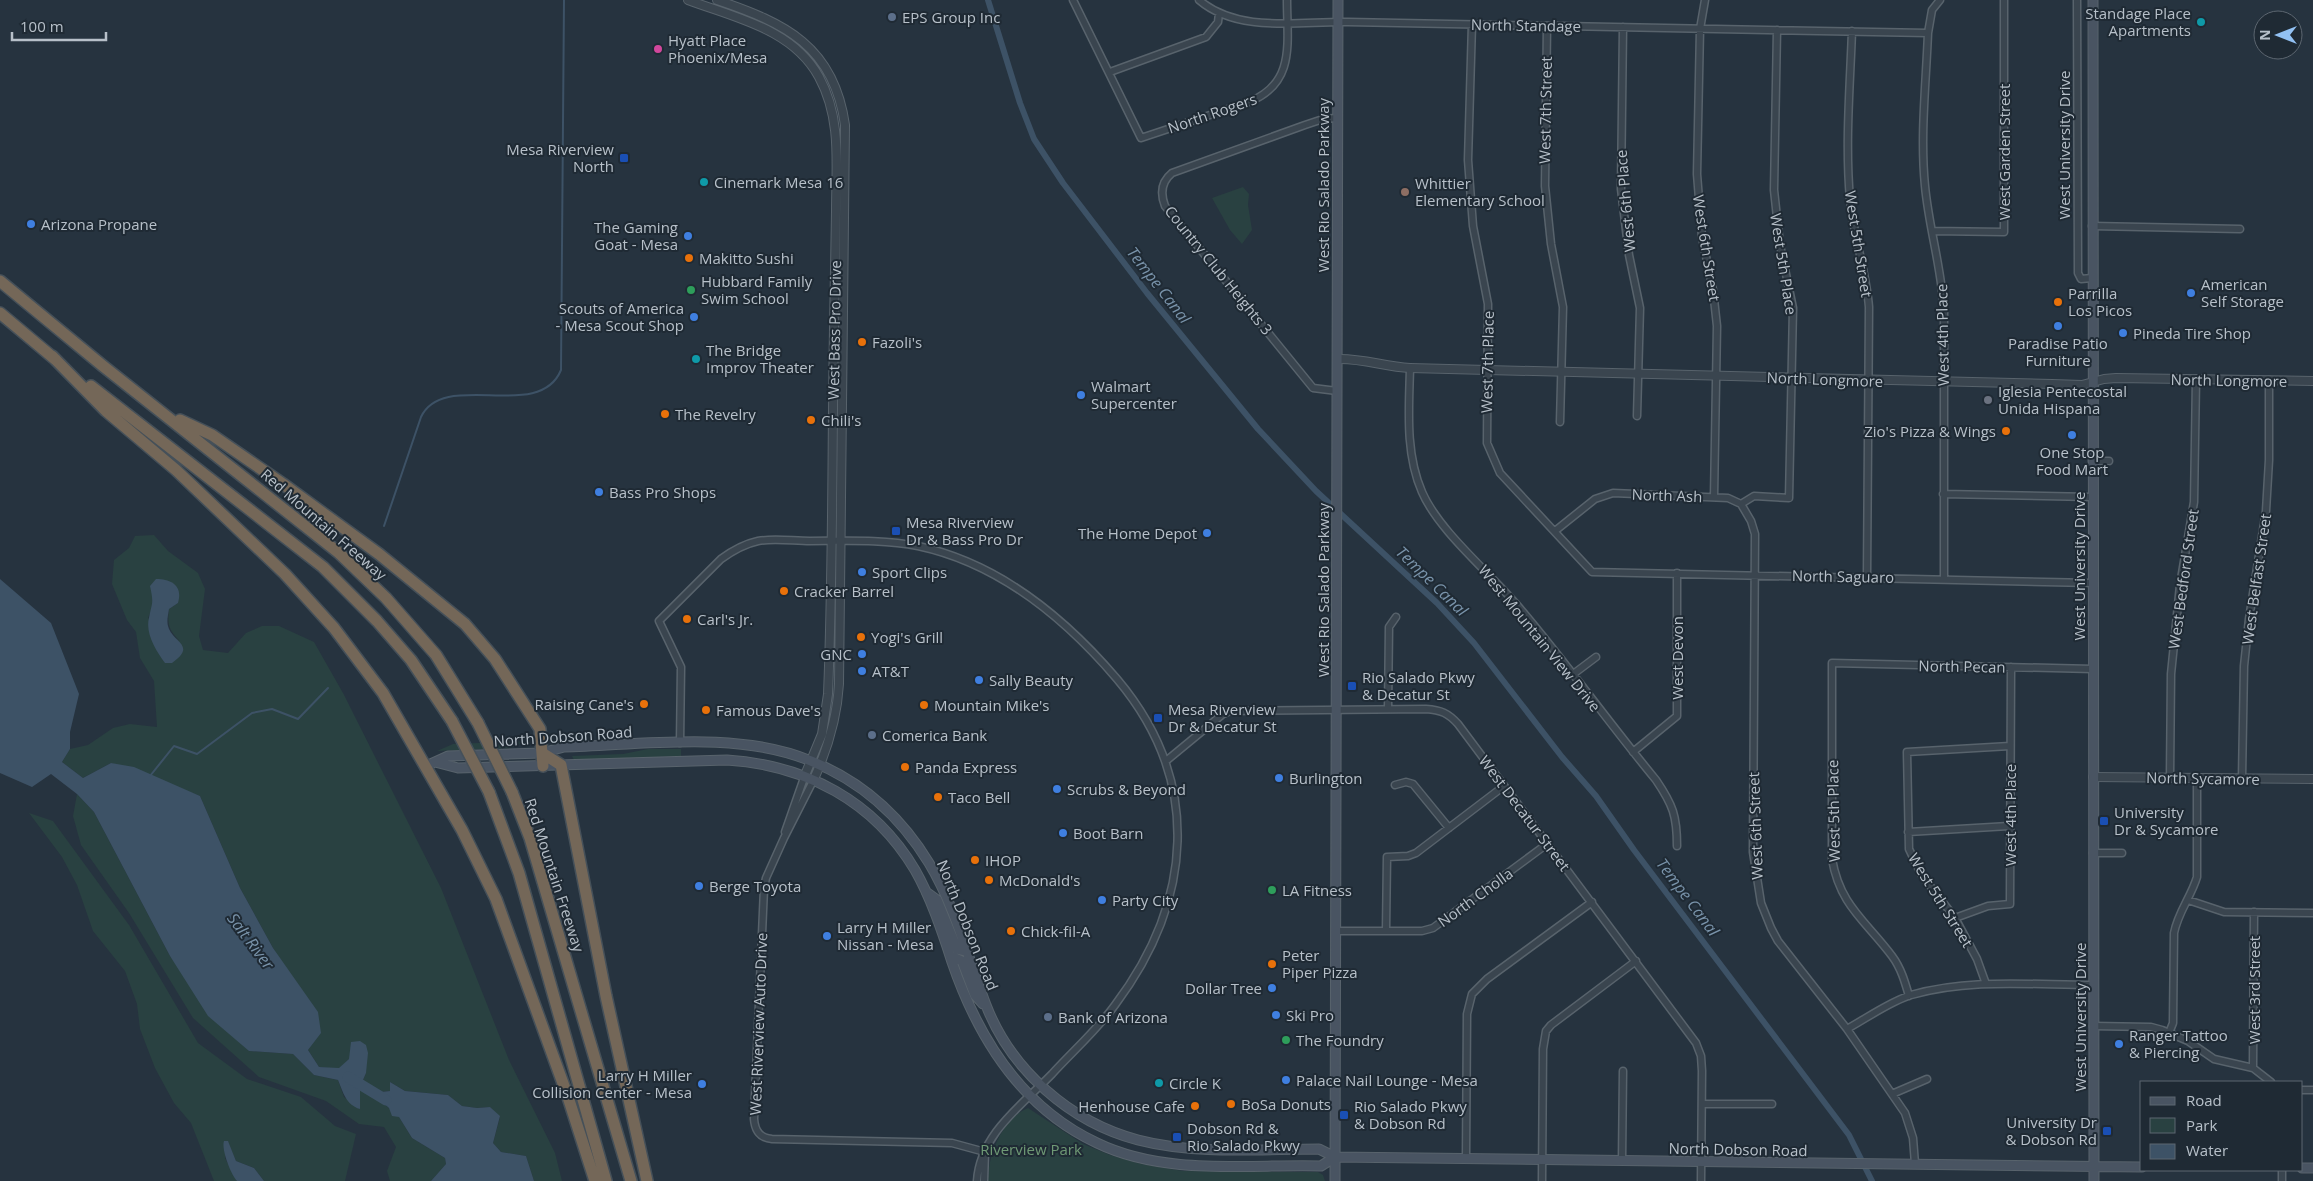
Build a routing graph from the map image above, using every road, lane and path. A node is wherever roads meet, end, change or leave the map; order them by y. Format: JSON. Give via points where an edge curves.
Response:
{"nodes":[{"id":1,"x":688,"y":0,"type":"edge"},
{"id":2,"x":717,"y":0,"type":"edge"},
{"id":3,"x":1073,"y":0,"type":"edge"},
{"id":4,"x":1199,"y":0,"type":"edge"},
{"id":5,"x":1287,"y":0,"type":"edge"},
{"id":6,"x":1338,"y":0,"type":"edge"},
{"id":7,"x":1706,"y":0,"type":"edge"},
{"id":8,"x":1940,"y":0,"type":"edge"},
{"id":9,"x":2004,"y":0,"type":"edge"},
{"id":10,"x":2077,"y":0,"type":"edge"},
{"id":11,"x":2093,"y":0,"type":"edge"},
{"id":12,"x":1219,"y":14,"type":"junction"},
{"id":13,"x":1338,"y":22,"type":"junction"},
{"id":14,"x":1287,"y":23,"type":"junction"},
{"id":15,"x":1472,"y":24,"type":"junction"},
{"id":16,"x":1547,"y":26,"type":"junction"},
{"id":17,"x":1623,"y":27,"type":"junction"},
{"id":18,"x":1700,"y":30,"type":"junction"},
{"id":19,"x":1777,"y":30,"type":"junction"},
{"id":20,"x":1852,"y":31,"type":"junction"},
{"id":21,"x":1928,"y":33,"type":"junction"},
{"id":22,"x":1110,"y":72,"type":"junction"},
{"id":23,"x":1337,"y":118,"type":"junction"},
{"id":24,"x":2092,"y":226,"type":"junction"},
{"id":25,"x":2240,"y":229,"type":"dead end"},
{"id":26,"x":1932,"y":231,"type":"junction"},
{"id":27,"x":2092,"y":278,"type":"junction"},
{"id":28,"x":0,"y":281,"type":"edge"},
{"id":29,"x":0,"y":313,"type":"edge"},
{"id":30,"x":52,"y":356,"type":"junction"},
{"id":31,"x":1337,"y":359,"type":"junction"},
{"id":32,"x":1410,"y":368,"type":"junction"},
{"id":33,"x":1487,"y":370,"type":"junction"},
{"id":34,"x":1563,"y":372,"type":"junction"},
{"id":35,"x":1639,"y":374,"type":"junction"},
{"id":36,"x":1715,"y":376,"type":"junction"},
{"id":37,"x":1792,"y":377,"type":"junction"},
{"id":38,"x":2196,"y":379,"type":"junction"},
{"id":39,"x":1867,"y":380,"type":"junction"},
{"id":40,"x":2269,"y":380,"type":"junction"},
{"id":41,"x":2092,"y":381,"type":"junction"},
{"id":42,"x":2313,"y":381,"type":"edge"},
{"id":43,"x":1943,"y":382,"type":"junction"},
{"id":44,"x":1337,"y":391,"type":"junction"},
{"id":45,"x":162,"y":412,"type":"junction"},
{"id":46,"x":1637,"y":416,"type":"dead end"},
{"id":47,"x":1560,"y":422,"type":"dead end"},
{"id":48,"x":2092,"y":462,"type":"junction"},
{"id":49,"x":2109,"y":462,"type":"dead end"},
{"id":50,"x":1943,"y":494,"type":"junction"},
{"id":51,"x":1714,"y":497,"type":"junction"},
{"id":52,"x":2092,"y":497,"type":"junction"},
{"id":53,"x":1741,"y":504,"type":"junction"},
{"id":54,"x":1554,"y":531,"type":"junction"},
{"id":55,"x":830,"y":541,"type":"junction"},
{"id":56,"x":842,"y":541,"type":"junction"},
{"id":57,"x":1592,"y":572,"type":"joint"},
{"id":58,"x":1677,"y":573,"type":"junction"},
{"id":59,"x":1755,"y":574,"type":"junction"},
{"id":60,"x":1867,"y":576,"type":"junction"},
{"id":61,"x":1944,"y":578,"type":"junction"},
{"id":62,"x":2093,"y":583,"type":"junction"},
{"id":63,"x":1396,"y":617,"type":"dead end"},
{"id":64,"x":1596,"y":657,"type":"dead end"},
{"id":65,"x":1832,"y":663,"type":"joint"},
{"id":66,"x":2011,"y":667,"type":"junction"},
{"id":67,"x":2093,"y":669,"type":"junction"},
{"id":68,"x":1572,"y":675,"type":"junction"},
{"id":69,"x":1337,"y":709,"type":"junction"},
{"id":70,"x":1388,"y":709,"type":"junction"},
{"id":71,"x":680,"y":743,"type":"junction"},
{"id":72,"x":2010,"y":746,"type":"junction"},
{"id":73,"x":1633,"y":752,"type":"junction"},
{"id":74,"x":542,"y":753,"type":"junction"},
{"id":75,"x":1166,"y":761,"type":"junction"},
{"id":76,"x":430,"y":764,"type":"junction"},
{"id":77,"x":561,"y":765,"type":"junction"},
{"id":78,"x":543,"y":766,"type":"junction"},
{"id":79,"x":813,"y":770,"type":"junction"},
{"id":80,"x":2093,"y":777,"type":"junction"},
{"id":81,"x":2170,"y":778,"type":"junction"},
{"id":82,"x":2197,"y":778,"type":"junction"},
{"id":83,"x":2242,"y":778,"type":"junction"},
{"id":84,"x":2313,"y":779,"type":"edge"},
{"id":85,"x":1395,"y":785,"type":"dead end"},
{"id":86,"x":1504,"y":786,"type":"junction"},
{"id":87,"x":2009,"y":826,"type":"junction"},
{"id":88,"x":1449,"y":828,"type":"junction"},
{"id":89,"x":1908,"y":832,"type":"junction"},
{"id":90,"x":1548,"y":844,"type":"junction"},
{"id":91,"x":1677,"y":846,"type":"dead end"},
{"id":92,"x":2093,"y":853,"type":"junction"},
{"id":93,"x":2122,"y":853,"type":"dead end"},
{"id":94,"x":926,"y":892,"type":"junction"},
{"id":95,"x":2188,"y":900,"type":"junction"},
{"id":96,"x":1592,"y":902,"type":"junction"},
{"id":97,"x":2254,"y":912,"type":"junction"},
{"id":98,"x":2313,"y":913,"type":"edge"},
{"id":99,"x":1954,"y":918,"type":"junction"},
{"id":100,"x":1386,"y":930,"type":"junction"},
{"id":101,"x":1336,"y":931,"type":"junction"},
{"id":102,"x":966,"y":951,"type":"junction"},
{"id":103,"x":951,"y":956,"type":"junction"},
{"id":104,"x":1636,"y":961,"type":"junction"},
{"id":105,"x":1986,"y":984,"type":"junction"},
{"id":106,"x":2093,"y":985,"type":"junction"},
{"id":107,"x":1909,"y":996,"type":"junction"},
{"id":108,"x":987,"y":1008,"type":"junction"},
{"id":109,"x":2094,"y":1026,"type":"junction"},
{"id":110,"x":1847,"y":1029,"type":"junction"},
{"id":111,"x":2169,"y":1033,"type":"junction"},
{"id":112,"x":2254,"y":1068,"type":"junction"},
{"id":113,"x":1623,"y":1071,"type":"dead end"},
{"id":114,"x":1927,"y":1079,"type":"dead end"},
{"id":115,"x":2270,"y":1081,"type":"edge"},
{"id":116,"x":1041,"y":1085,"type":"junction"},
{"id":117,"x":1892,"y":1094,"type":"junction"},
{"id":118,"x":1030,"y":1096,"type":"junction"},
{"id":119,"x":1702,"y":1104,"type":"junction"},
{"id":120,"x":1772,"y":1104,"type":"dead end"},
{"id":121,"x":985,"y":1152,"type":"junction"},
{"id":122,"x":1335,"y":1157,"type":"junction"},
{"id":123,"x":1466,"y":1159,"type":"junction"},
{"id":124,"x":1543,"y":1160,"type":"junction"},
{"id":125,"x":1622,"y":1161,"type":"junction"},
{"id":126,"x":1701,"y":1162,"type":"junction"},
{"id":127,"x":1915,"y":1164,"type":"junction"},
{"id":128,"x":2094,"y":1166,"type":"junction"},
{"id":129,"x":2140,"y":1167,"type":"edge"},
{"id":130,"x":595,"y":1181,"type":"edge"},
{"id":131,"x":606,"y":1181,"type":"edge"},
{"id":132,"x":631,"y":1181,"type":"edge"},
{"id":133,"x":647,"y":1181,"type":"edge"},
{"id":134,"x":977,"y":1181,"type":"edge"},
{"id":135,"x":984,"y":1181,"type":"edge"},
{"id":136,"x":1335,"y":1181,"type":"edge"},
{"id":137,"x":1542,"y":1181,"type":"edge"},
{"id":138,"x":1700,"y":1181,"type":"edge"},
{"id":139,"x":2094,"y":1181,"type":"edge"}],
"edges":[{"from":1,"to":55,"type":"street","name":"West Bass Pro Drive","via":[[759,25],[788,42],[819,76],[833,112],[836,158]]},
{"from":2,"to":56,"type":"street","name":"West Bass Pro Drive","via":[[766,17],[803,42],[826,70],[844,112],[847,140]]},
{"from":3,"to":22,"type":"street"},
{"from":4,"to":12,"type":"street"},
{"from":5,"to":14,"type":"street","name":"North Rogers"},
{"from":6,"to":13,"type":"main road","name":"West Rio Salado Parkway"},
{"from":7,"to":18,"type":"street","name":"West 6th Street"},
{"from":8,"to":21,"type":"street","via":[[1932,10]]},
{"from":9,"to":26,"type":"street","name":"West Garden Street","via":[[2004,232]]},
{"from":10,"to":27,"type":"street","name":"West University Drive","via":[[2078,273],[2081,278]]},
{"from":11,"to":24,"type":"main road","name":"West University Drive"},
{"from":12,"to":14,"type":"street","name":"North Standage","via":[[1245,20]]},
{"from":12,"to":22,"type":"street","via":[[1218,22],[1206,37]]},
{"from":13,"to":14,"type":"street","name":"North Standage"},
{"from":13,"to":15,"type":"street","name":"North Standage"},
{"from":13,"to":23,"type":"main road","name":"West Rio Salado Parkway"},
{"from":14,"to":22,"type":"street","name":"North Rogers","via":[[1285,66],[1266,95],[1141,138]]},
{"from":15,"to":16,"type":"street","name":"North Standage"},
{"from":15,"to":33,"type":"street","name":"West 7th Place","via":[[1469,185],[1473,226],[1488,304]]},
{"from":16,"to":17,"type":"street","name":"North Standage"},
{"from":16,"to":34,"type":"street","name":"West 7th Street","via":[[1544,186],[1563,307]]},
{"from":17,"to":18,"type":"street","name":"North Standage"},
{"from":17,"to":35,"type":"street","name":"West 6th Place","via":[[1621,189],[1629,255],[1640,308]]},
{"from":18,"to":19,"type":"street","name":"North Standage"},
{"from":18,"to":36,"type":"street","name":"West 6th Street","via":[[1697,174],[1702,237],[1716,311]]},
{"from":19,"to":20,"type":"street","name":"North Standage"},
{"from":19,"to":37,"type":"street","name":"West 5th Place","via":[[1774,190],[1780,245],[1793,308]]},
{"from":20,"to":21,"type":"street","name":"North Standage"},
{"from":20,"to":39,"type":"street","name":"West 5th Street","via":[[1849,172],[1853,222],[1867,286]]},
{"from":21,"to":26,"type":"street","name":"West 4th Place","via":[[1923,164]]},
{"from":23,"to":31,"type":"main road","name":"West Rio Salado Parkway"},
{"from":23,"to":44,"type":"street","name":"Country Club Heights 3","via":[[1305,125],[1172,173],[1166,178],[1162,192],[1165,206],[1313,388]]},
{"from":24,"to":25,"type":"street"},
{"from":24,"to":27,"type":"main road","name":"West University Drive"},
{"from":26,"to":43,"type":"street","name":"West 4th Place","via":[[1943,286]]},
{"from":27,"to":41,"type":"main road","name":"West University Drive"},
{"from":28,"to":45,"type":"highway","name":"Red Mountain Freeway"},
{"from":29,"to":30,"type":"highway"},
{"from":30,"to":76,"type":"highway","via":[[106,411],[182,476],[285,574],[360,661]]},
{"from":30,"to":131,"type":"highway","bridge":true,"via":[[323,567],[411,660],[452,721],[489,792],[519,873]]},
{"from":31,"to":32,"type":"street","name":"North Longmore","via":[[1358,359]]},
{"from":31,"to":44,"type":"main road","name":"West Rio Salado Parkway"},
{"from":32,"to":33,"type":"street","name":"North Longmore"},
{"from":32,"to":68,"type":"street","name":"West Mountain View Drive","via":[[1410,451],[1422,493],[1437,517],[1514,600]]},
{"from":33,"to":34,"type":"street","name":"North Longmore"},
{"from":33,"to":54,"type":"street","name":"West 7th Place","via":[[1485,428],[1492,459],[1500,473]]},
{"from":34,"to":35,"type":"street","name":"North Longmore"},
{"from":34,"to":47,"type":"street","name":"West 7th Street"},
{"from":35,"to":36,"type":"street","name":"North Longmore"},
{"from":35,"to":46,"type":"street","name":"West 6th Place"},
{"from":36,"to":37,"type":"street","name":"North Longmore"},
{"from":36,"to":51,"type":"street","name":"West 6th Street"},
{"from":37,"to":39,"type":"street","name":"North Longmore"},
{"from":37,"to":53,"type":"street","name":"West 5th Place","via":[[1789,498],[1754,496]]},
{"from":38,"to":40,"type":"street","name":"North Longmore"},
{"from":38,"to":41,"type":"street","name":"North Longmore","via":[[2116,378]]},
{"from":38,"to":81,"type":"street","name":"West Bedford Street","via":[[2194,502],[2180,585],[2171,674]]},
{"from":39,"to":43,"type":"street","name":"North Longmore"},
{"from":39,"to":60,"type":"street","name":"West 5th Street"},
{"from":40,"to":42,"type":"street","name":"North Longmore"},
{"from":40,"to":83,"type":"street","name":"West Belfast Street","via":[[2266,511],[2244,666]]},
{"from":41,"to":43,"type":"street","name":"North Longmore","via":[[2082,385]]},
{"from":41,"to":48,"type":"main road","name":"West University Drive"},
{"from":43,"to":50,"type":"street","name":"West 4th Place"},
{"from":44,"to":69,"type":"main road","name":"West Rio Salado Parkway"},
{"from":45,"to":74,"type":"highway","via":[[212,435],[379,554],[451,611],[475,634],[508,678],[540,730]]},
{"from":45,"to":132,"type":"highway","name":"Red Mountain Freeway","bridge":true,"via":[[332,547],[386,598],[436,655],[478,724],[512,792],[532,846]]},
{"from":48,"to":49,"type":"street"},
{"from":48,"to":52,"type":"main road","name":"West University Drive"},
{"from":50,"to":52,"type":"street"},
{"from":50,"to":61,"type":"street","name":"West 4th Place"},
{"from":51,"to":53,"type":"street","name":"North Ash","via":[[1728,498]]},
{"from":51,"to":54,"type":"street","name":"North Ash","via":[[1604,495],[1587,504]]},
{"from":52,"to":62,"type":"main road","name":"West University Drive"},
{"from":53,"to":59,"type":"street","name":"West 6th Street","via":[[1755,534]]},
{"from":54,"to":57,"type":"street","name":"West 7th Place"},
{"from":55,"to":56,"type":"street"},
{"from":55,"to":71,"type":"street","via":[[758,541],[730,552],[659,621],[681,667]]},
{"from":55,"to":79,"type":"street","name":"West Bass Pro Drive","via":[[828,701]]},
{"from":56,"to":75,"type":"street","via":[[918,546],[965,562],[1026,594],[1068,627],[1119,681],[1150,728]]},
{"from":56,"to":79,"type":"street","name":"West Bass Pro Drive","via":[[838,703],[832,731]]},
{"from":57,"to":58,"type":"street","name":"North Saguaro"},
{"from":58,"to":59,"type":"street","name":"North Saguaro"},
{"from":58,"to":73,"type":"street","name":"West Devon","via":[[1677,716]]},
{"from":59,"to":60,"type":"street","name":"North Saguaro"},
{"from":59,"to":110,"type":"street","name":"West 6th Street","via":[[1753,852],[1756,883],[1778,941]]},
{"from":60,"to":61,"type":"street","name":"North Saguaro"},
{"from":61,"to":62,"type":"street","name":"North Saguaro"},
{"from":62,"to":67,"type":"main road","name":"West University Drive"},
{"from":63,"to":70,"type":"street","via":[[1389,627]]},
{"from":64,"to":68,"type":"street"},
{"from":65,"to":66,"type":"street","name":"North Pecan"},
{"from":65,"to":107,"type":"street","name":"West 5th Place","via":[[1832,859],[1835,877],[1840,892],[1893,958]]},
{"from":66,"to":67,"type":"street","name":"North Pecan"},
{"from":66,"to":72,"type":"street","name":"West 4th Place"},
{"from":67,"to":80,"type":"main road","name":"West University Drive"},
{"from":68,"to":73,"type":"street","name":"West Mountain View Drive"},
{"from":69,"to":70,"type":"street","name":"West Decatur Street"},
{"from":69,"to":75,"type":"street","name":"West Decatur Street","via":[[1227,712]]},
{"from":69,"to":101,"type":"main road","name":"West Rio Salado Parkway"},
{"from":70,"to":86,"type":"street","name":"West Decatur Street","via":[[1439,710],[1450,715]]},
{"from":71,"to":74,"type":"main road","name":"North Dobson Road","via":[[564,747]]},
{"from":71,"to":79,"type":"main road","name":"North Dobson Road","via":[[756,746]]},
{"from":72,"to":87,"type":"street","name":"West 4th Place"},
{"from":72,"to":89,"type":"street","name":"West 5th Street","via":[[1907,752]]},
{"from":73,"to":91,"type":"street","name":"West Mountain View Drive","via":[[1672,804]]},
{"from":74,"to":76,"type":"main road","name":"North Dobson Road","via":[[448,756]]},
{"from":74,"to":77,"type":"highway"},
{"from":74,"to":78,"type":"highway"},
{"from":75,"to":116,"type":"street","via":[[1175,795],[1178,843],[1175,876],[1161,924],[1143,964],[1113,1008]]},
{"from":76,"to":78,"type":"main road","name":"North Dobson Road","via":[[458,768]]},
{"from":76,"to":130,"type":"highway","via":[[496,899]]},
{"from":77,"to":78,"type":"main road","name":"North Dobson Road"},
{"from":77,"to":79,"type":"main road","name":"North Dobson Road","via":[[727,760]]},
{"from":77,"to":133,"type":"highway","via":[[606,996]]},
{"from":79,"to":94,"type":"main road","name":"North Dobson Road","via":[[883,828],[905,854]]},
{"from":79,"to":102,"type":"main road","name":"North Dobson Road","via":[[869,794],[908,832],[930,864]]},
{"from":79,"to":121,"type":"street","name":"West Riverview Auto Drive","via":[[788,820],[764,888],[754,1119],[757,1132],[772,1139],[952,1143]]},
{"from":80,"to":81,"type":"street","name":"North Sycamore"},
{"from":80,"to":92,"type":"main road","name":"West University Drive"},
{"from":81,"to":82,"type":"street","name":"North Sycamore"},
{"from":82,"to":83,"type":"street","name":"North Sycamore"},
{"from":82,"to":95,"type":"street","via":[[2197,876]]},
{"from":83,"to":84,"type":"street","name":"North Sycamore"},
{"from":85,"to":88,"type":"street","via":[[1413,784]]},
{"from":86,"to":88,"type":"street"},
{"from":86,"to":90,"type":"street","name":"West Decatur Street"},
{"from":87,"to":89,"type":"street"},
{"from":87,"to":99,"type":"street","name":"West 4th Place","via":[[2010,904],[1988,906]]},
{"from":88,"to":100,"type":"street","via":[[1416,853],[1387,857]]},
{"from":89,"to":99,"type":"street","name":"West 5th Street","via":[[1908,849],[1914,862]]},
{"from":90,"to":96,"type":"street","name":"West Decatur Street"},
{"from":90,"to":100,"type":"street","name":"North Cholla","via":[[1442,924],[1422,931]]},
{"from":92,"to":93,"type":"street"},
{"from":92,"to":106,"type":"main road","name":"West University Drive"},
{"from":94,"to":102,"type":"main road","via":[[937,900],[957,949]]},
{"from":94,"to":103,"type":"main road","name":"North Dobson Road"},
{"from":95,"to":97,"type":"street","via":[[2216,910]]},
{"from":95,"to":111,"type":"street","via":[[2176,921],[2174,933],[2173,1023]]},
{"from":96,"to":104,"type":"street","name":"West Decatur Street"},
{"from":96,"to":123,"type":"street","via":[[1472,994],[1467,1014]]},
{"from":97,"to":98,"type":"street"},
{"from":97,"to":112,"type":"street","name":"West 3rd Street"},
{"from":99,"to":105,"type":"street","name":"West 5th Street"},
{"from":100,"to":101,"type":"street","name":"North Cholla"},
{"from":101,"to":122,"type":"main road","name":"West Rio Salado Parkway"},
{"from":102,"to":108,"type":"main road","name":"North Dobson Road"},
{"from":103,"to":108,"type":"main road","via":[[962,961],[975,995]]},
{"from":103,"to":118,"type":"main road","name":"North Dobson Road","via":[[990,1046]]},
{"from":104,"to":119,"type":"street","name":"West Decatur Street","via":[[1696,1043],[1701,1056]]},
{"from":104,"to":124,"type":"street","via":[[1557,1019],[1546,1031],[1543,1049]]},
{"from":105,"to":106,"type":"street"},
{"from":105,"to":107,"type":"street","via":[[1951,986]]},
{"from":106,"to":109,"type":"main road","name":"West University Drive"},
{"from":107,"to":110,"type":"street"},
{"from":108,"to":116,"type":"main road","name":"North Dobson Road","via":[[1006,1044]]},
{"from":109,"to":111,"type":"street","via":[[2151,1027]]},
{"from":109,"to":128,"type":"main road","name":"West University Drive"},
{"from":110,"to":117,"type":"street","name":"West 6th Street"},
{"from":111,"to":112,"type":"street","via":[[2188,1041],[2214,1060]]},
{"from":112,"to":115,"type":"street"},
{"from":113,"to":125,"type":"street"},
{"from":114,"to":117,"type":"street"},
{"from":116,"to":118,"type":"street"},
{"from":116,"to":122,"type":"main road","name":"North Dobson Road","via":[[1083,1118],[1135,1139],[1184,1148],[1319,1149]]},
{"from":117,"to":127,"type":"street","name":"West 6th Street","via":[[1909,1124]]},
{"from":118,"to":121,"type":"street","via":[[1002,1123]]},
{"from":118,"to":122,"type":"main road","name":"North Dobson Road","via":[[1068,1128],[1130,1156],[1185,1164],[1321,1166]]},
{"from":119,"to":120,"type":"street"},
{"from":119,"to":126,"type":"street","name":"West Decatur Street"},
{"from":121,"to":134,"type":"street"},
{"from":121,"to":135,"type":"street"},
{"from":122,"to":123,"type":"main road","name":"North Dobson Road"},
{"from":122,"to":136,"type":"main road","name":"West Rio Salado Parkway"},
{"from":123,"to":124,"type":"main road","name":"North Dobson Road"},
{"from":124,"to":125,"type":"main road","name":"North Dobson Road"},
{"from":124,"to":137,"type":"street"},
{"from":125,"to":126,"type":"main road","name":"North Dobson Road"},
{"from":126,"to":127,"type":"main road","name":"North Dobson Road"},
{"from":126,"to":138,"type":"street","name":"West Decatur Street"},
{"from":127,"to":128,"type":"main road","name":"North Dobson Road"},
{"from":128,"to":129,"type":"main road","name":"North Dobson Road"},
{"from":128,"to":139,"type":"main road","name":"West University Drive"}]}
